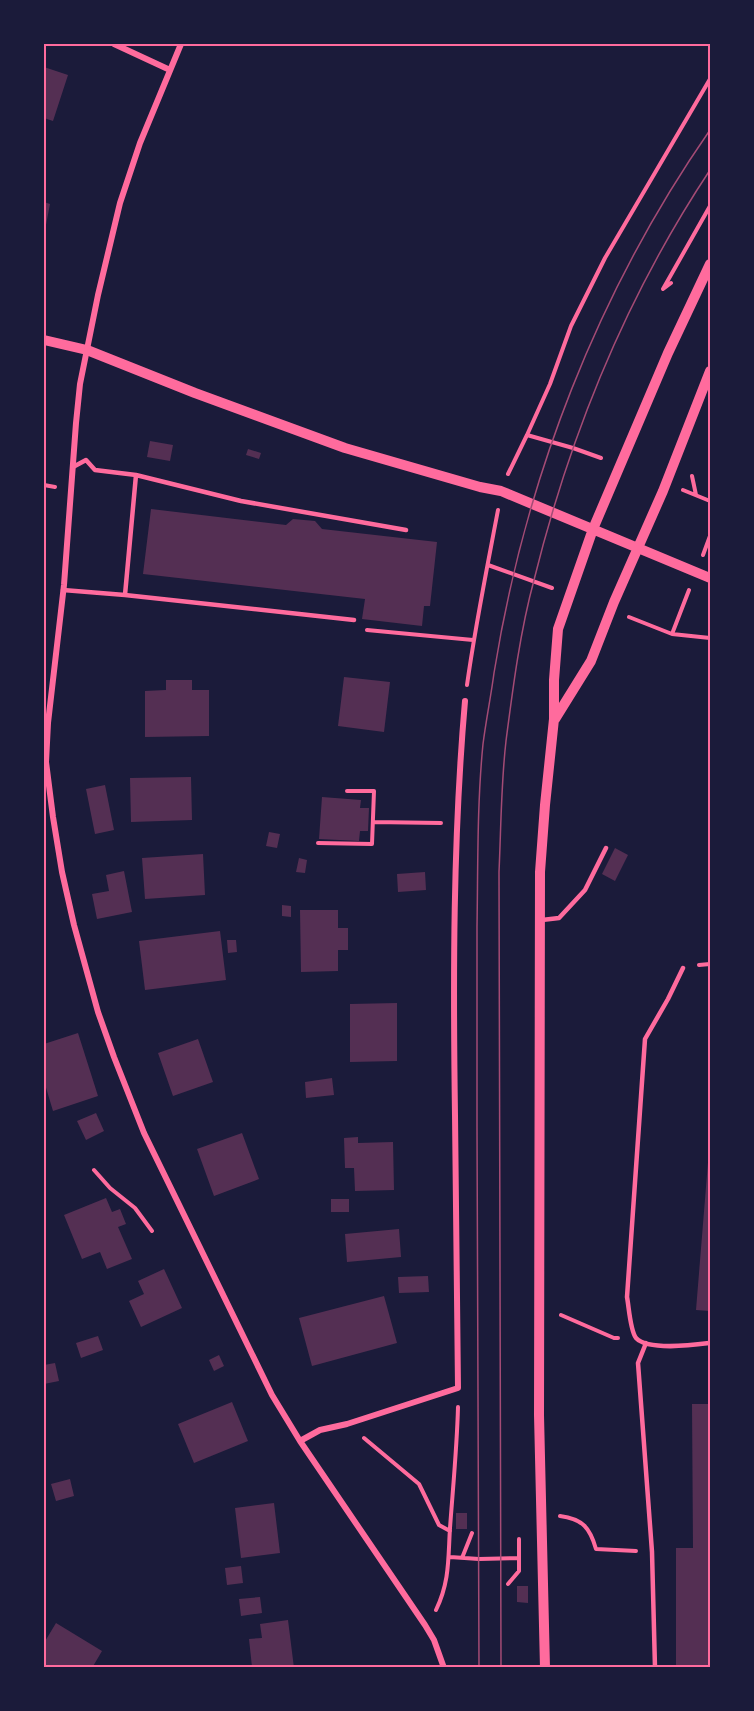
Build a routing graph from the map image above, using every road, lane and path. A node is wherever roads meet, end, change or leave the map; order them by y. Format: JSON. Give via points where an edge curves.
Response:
{"nodes":[{"id":1,"x":114,"y":44,"type":"edge"},
{"id":2,"x":181,"y":44,"type":"edge"},
{"id":3,"x":170,"y":70,"type":"junction"},
{"id":4,"x":711,"y":79,"type":"edge"},
{"id":5,"x":711,"y":206,"type":"edge"},
{"id":6,"x":711,"y":264,"type":"edge"},
{"id":7,"x":670,"y":283,"type":"dead end"},
{"id":8,"x":44,"y":340,"type":"edge"},
{"id":9,"x":87,"y":350,"type":"junction"},
{"id":10,"x":711,"y":371,"type":"edge"},
{"id":11,"x":73,"y":467,"type":"junction"},
{"id":12,"x":694,"y":470,"type":"dead end"},
{"id":13,"x":136,"y":475,"type":"junction"},
{"id":14,"x":501,"y":491,"type":"junction"},
{"id":15,"x":697,"y":495,"type":"dead end"},
{"id":16,"x":593,"y":529,"type":"junction"},
{"id":17,"x":406,"y":530,"type":"dead end"},
{"id":18,"x":638,"y":548,"type":"junction"},
{"id":19,"x":711,"y":578,"type":"edge"},
{"id":20,"x":63,"y":590,"type":"junction"},
{"id":21,"x":124,"y":595,"type":"junction"},
{"id":22,"x":354,"y":620,"type":"joint"},
{"id":23,"x":473,"y":640,"type":"junction"},
{"id":24,"x":465,"y":701,"type":"joint"},
{"id":25,"x":555,"y":719,"type":"junction"},
{"id":26,"x":347,"y":791,"type":"dead end"},
{"id":27,"x":373,"y":822,"type":"junction"},
{"id":28,"x":458,"y":824,"type":"junction"},
{"id":29,"x":318,"y":843,"type":"dead end"},
{"id":30,"x":606,"y":848,"type":"dead end"},
{"id":31,"x":541,"y":920,"type":"junction"},
{"id":32,"x":683,"y":968,"type":"dead end"},
{"id":33,"x":94,"y":1170,"type":"dead end"},
{"id":34,"x":152,"y":1231,"type":"dead end"},
{"id":35,"x":561,"y":1315,"type":"dead end"},
{"id":36,"x":633,"y":1332,"type":"junction"},
{"id":37,"x":646,"y":1343,"type":"junction"},
{"id":38,"x":711,"y":1344,"type":"edge"},
{"id":39,"x":458,"y":1388,"type":"junction"},
{"id":40,"x":347,"y":1424,"type":"junction"},
{"id":41,"x":300,"y":1441,"type":"junction"},
{"id":42,"x":542,"y":1515,"type":"junction"},
{"id":43,"x":450,"y":1531,"type":"junction"},
{"id":44,"x":472,"y":1533,"type":"dead end"},
{"id":45,"x":519,"y":1536,"type":"dead end"},
{"id":46,"x":652,"y":1552,"type":"junction"},
{"id":47,"x":450,"y":1557,"type":"junction"},
{"id":48,"x":462,"y":1558,"type":"junction"},
{"id":49,"x":519,"y":1558,"type":"junction"},
{"id":50,"x":508,"y":1584,"type":"dead end"},
{"id":51,"x":425,"y":1625,"type":"junction"},
{"id":52,"x":444,"y":1668,"type":"edge"},
{"id":53,"x":545,"y":1668,"type":"edge"},
{"id":54,"x":655,"y":1668,"type":"edge"}],
"edges":[{"from":1,"to":3,"type":"street"},
{"from":2,"to":3,"type":"street"},
{"from":3,"to":9,"type":"street","via":[[120,203]]},
{"from":4,"to":14,"type":"path","via":[[605,258]]},
{"from":5,"to":7,"type":"path","via":[[663,289]]},
{"from":6,"to":16,"type":"street","via":[[668,353]]},
{"from":8,"to":9,"type":"street"},
{"from":9,"to":11,"type":"street"},
{"from":9,"to":14,"type":"street","via":[[345,448]]},
{"from":10,"to":18,"type":"street"},
{"from":11,"to":13,"type":"lane","via":[[86,460],[95,470]]},
{"from":11,"to":20,"type":"street"},
{"from":12,"to":15,"type":"path"},
{"from":13,"to":17,"type":"lane","via":[[242,501]]},
{"from":13,"to":21,"type":"lane"},
{"from":14,"to":16,"type":"street"},
{"from":14,"to":23,"type":"path"},
{"from":16,"to":18,"type":"street"},
{"from":16,"to":25,"type":"street","via":[[558,629]]},
{"from":18,"to":19,"type":"street"},
{"from":18,"to":25,"type":"street","via":[[591,661]]},
{"from":20,"to":21,"type":"lane"},
{"from":20,"to":41,"type":"street","via":[[46,762],[62,872],[90,983],[144,1132],[272,1395]]},
{"from":21,"to":22,"type":"lane"},
{"from":22,"to":23,"type":"path","via":[[354,629]]},
{"from":23,"to":24,"type":"path"},
{"from":24,"to":28,"type":"street"},
{"from":25,"to":31,"type":"street","via":[[544,805]]},
{"from":26,"to":27,"type":"path","via":[[374,791]]},
{"from":27,"to":28,"type":"path"},
{"from":27,"to":29,"type":"path","via":[[372,844]]},
{"from":28,"to":39,"type":"street","via":[[453,1018]]},
{"from":30,"to":31,"type":"lane","via":[[585,890],[559,918]]},
{"from":31,"to":42,"type":"street"},
{"from":32,"to":36,"type":"lane","via":[[645,1040],[627,1297]]},
{"from":33,"to":34,"type":"path","via":[[135,1208]]},
{"from":35,"to":36,"type":"path","via":[[614,1338]]},
{"from":36,"to":37,"type":"lane","via":[[637,1340]]},
{"from":37,"to":38,"type":"lane","via":[[667,1347]]},
{"from":37,"to":46,"type":"lane","via":[[638,1363]]},
{"from":39,"to":40,"type":"street"},
{"from":39,"to":43,"type":"path"},
{"from":40,"to":41,"type":"street","via":[[320,1430]]},
{"from":40,"to":43,"type":"path","via":[[419,1484],[439,1525]]},
{"from":41,"to":51,"type":"street"},
{"from":42,"to":46,"type":"path","via":[[582,1522],[592,1535],[596,1550]]},
{"from":42,"to":53,"type":"street"},
{"from":43,"to":47,"type":"path"},
{"from":44,"to":48,"type":"path"},
{"from":45,"to":49,"type":"path"},
{"from":46,"to":54,"type":"lane"},
{"from":47,"to":48,"type":"path"},
{"from":47,"to":51,"type":"path","via":[[440,1601]]},
{"from":48,"to":49,"type":"path"},
{"from":49,"to":50,"type":"path","via":[[519,1571]]},
{"from":51,"to":52,"type":"street"}]}
